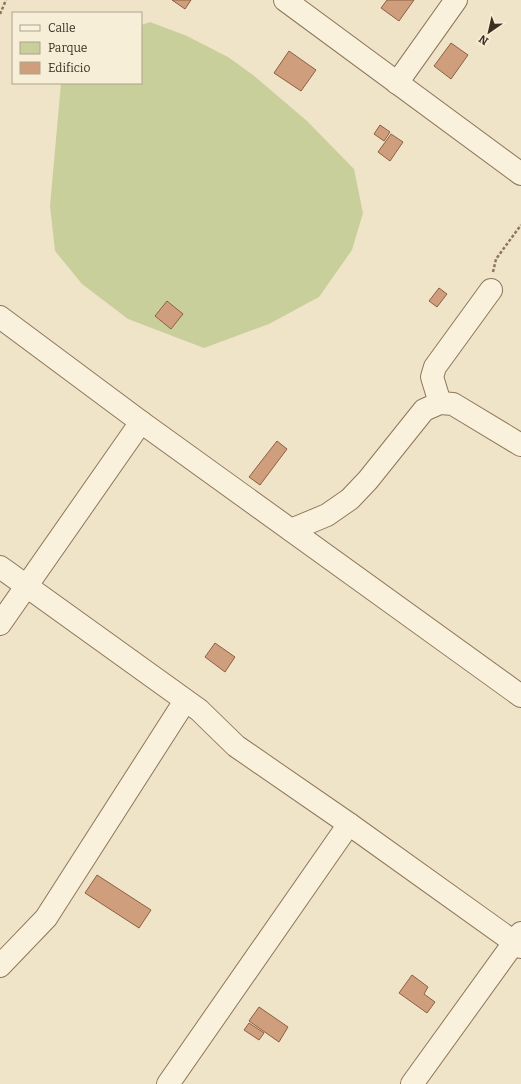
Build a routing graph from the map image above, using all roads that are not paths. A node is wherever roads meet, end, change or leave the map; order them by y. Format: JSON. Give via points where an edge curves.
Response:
{"nodes":[{"id":1,"x":285,"y":0,"type":"edge"},
{"id":2,"x":456,"y":0,"type":"edge"},
{"id":3,"x":397,"y":83,"type":"junction"},
{"id":4,"x":521,"y":174,"type":"edge"},
{"id":5,"x":491,"y":290,"type":"road end"},
{"id":6,"x":0,"y":317,"type":"edge"},
{"id":7,"x":440,"y":402,"type":"junction"},
{"id":8,"x":141,"y":422,"type":"junction"},
{"id":9,"x":521,"y":445,"type":"edge"},
{"id":10,"x":291,"y":530,"type":"junction"},
{"id":11,"x":0,"y":567,"type":"edge"},
{"id":12,"x":26,"y":587,"type":"junction"},
{"id":13,"x":0,"y":624,"type":"edge"},
{"id":14,"x":521,"y":696,"type":"edge"},
{"id":15,"x":185,"y":701,"type":"junction"},
{"id":16,"x":349,"y":824,"type":"junction"},
{"id":17,"x":519,"y":941,"type":"edge"},
{"id":18,"x":0,"y":966,"type":"edge"},
{"id":19,"x":168,"y":1084,"type":"edge"},
{"id":20,"x":412,"y":1084,"type":"edge"}],
"edges":[{"from":1,"to":3,"type":"street"},
{"from":2,"to":3,"type":"street"},
{"from":3,"to":4,"type":"street"},
{"from":5,"to":7,"type":"street","via":[[435,367],[432,376]]},
{"from":6,"to":8,"type":"street"},
{"from":7,"to":9,"type":"street","via":[[453,404]]},
{"from":7,"to":10,"type":"street","via":[[424,410],[350,499],[327,515]]},
{"from":8,"to":10,"type":"street"},
{"from":8,"to":12,"type":"street"},
{"from":10,"to":14,"type":"street"},
{"from":11,"to":12,"type":"street"},
{"from":12,"to":13,"type":"street"},
{"from":12,"to":15,"type":"street"},
{"from":15,"to":16,"type":"street","via":[[205,715],[236,746]]},
{"from":15,"to":18,"type":"street","via":[[46,918]]},
{"from":16,"to":17,"type":"street"},
{"from":16,"to":19,"type":"street"},
{"from":17,"to":20,"type":"street"}]}
